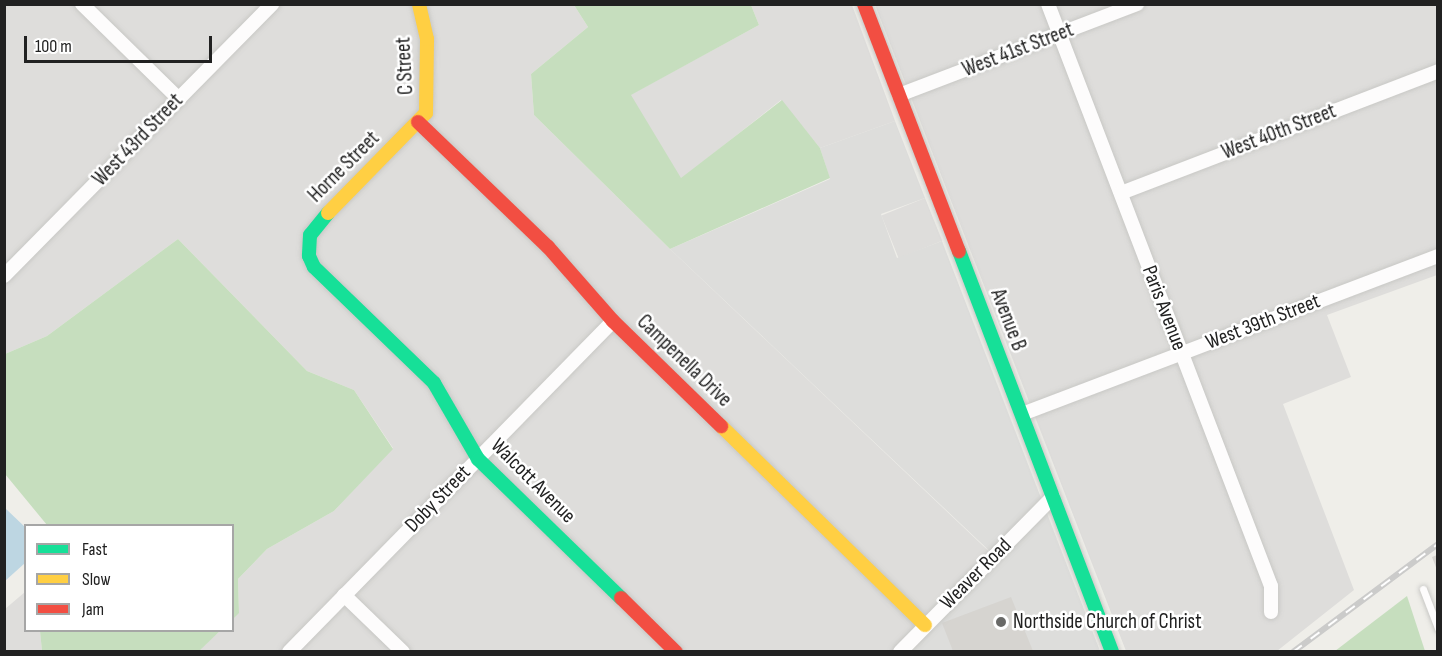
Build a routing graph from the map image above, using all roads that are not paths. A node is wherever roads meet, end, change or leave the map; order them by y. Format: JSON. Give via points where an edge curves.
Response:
{"nodes":[{"id":1,"x":82,"y":4,"type":"edge"},
{"id":2,"x":272,"y":4,"type":"edge"},
{"id":3,"x":419,"y":4,"type":"edge"},
{"id":4,"x":864,"y":4,"type":"edge"},
{"id":5,"x":1048,"y":4,"type":"edge"},
{"id":6,"x":1137,"y":4,"type":"edge"},
{"id":7,"x":1060,"y":34,"type":"junction"},
{"id":8,"x":1437,"y":71,"type":"edge"},
{"id":9,"x":899,"y":95,"type":"junction"},
{"id":10,"x":179,"y":99,"type":"junction"},
{"id":11,"x":418,"y":122,"type":"junction"},
{"id":12,"x":1121,"y":193,"type":"junction"},
{"id":13,"x":308,"y":246,"type":"joint"},
{"id":14,"x":1437,"y":256,"type":"edge"},
{"id":15,"x":4,"y":276,"type":"edge"},
{"id":16,"x":613,"y":321,"type":"junction"},
{"id":17,"x":1181,"y":353,"type":"junction"},
{"id":18,"x":1022,"y":414,"type":"junction"},
{"id":19,"x":478,"y":459,"type":"junction"},
{"id":20,"x":1053,"y":497,"type":"junction"},
{"id":21,"x":1423,"y":589,"type":"dead end"},
{"id":22,"x":344,"y":595,"type":"junction"},
{"id":23,"x":1271,"y":612,"type":"dead end"},
{"id":24,"x":926,"y":625,"type":"junction"},
{"id":25,"x":1437,"y":628,"type":"edge"},
{"id":26,"x":289,"y":651,"type":"edge"},
{"id":27,"x":403,"y":651,"type":"edge"},
{"id":28,"x":676,"y":651,"type":"edge"},
{"id":29,"x":900,"y":651,"type":"edge"},
{"id":30,"x":1112,"y":651,"type":"edge"}],
"edges":[{"from":1,"to":10,"type":"street"},
{"from":2,"to":10,"type":"street","name":"West 43rd Street"},
{"from":3,"to":11,"type":"street","name":"C Street","via":[[427,39],[429,99],[426,113]]},
{"from":4,"to":9,"type":"street","name":"Avenue B"},
{"from":5,"to":7,"type":"street","name":"Paris Avenue"},
{"from":6,"to":7,"type":"street","name":"West 41st Street"},
{"from":7,"to":9,"type":"street","name":"West 41st Street"},
{"from":7,"to":12,"type":"street","name":"Paris Avenue"},
{"from":8,"to":12,"type":"street","name":"West 40th Street"},
{"from":9,"to":18,"type":"street","name":"Avenue B"},
{"from":10,"to":15,"type":"street","name":"West 43rd Street"},
{"from":11,"to":13,"type":"street","name":"Horne Street","via":[[317,225]]},
{"from":11,"to":16,"type":"street","name":"Campenella Drive","via":[[548,247]]},
{"from":12,"to":17,"type":"street","name":"Paris Avenue"},
{"from":13,"to":19,"type":"street","name":"Walcott Avenue","via":[[314,267],[434,383]]},
{"from":14,"to":17,"type":"street","name":"West 39th Street"},
{"from":16,"to":19,"type":"street","name":"Doby Street"},
{"from":16,"to":24,"type":"street","name":"Campenella Drive"},
{"from":17,"to":18,"type":"street","name":"West 39th Street"},
{"from":17,"to":23,"type":"street","name":"Paris Avenue","via":[[1271,585]]},
{"from":18,"to":20,"type":"street","name":"Avenue B"},
{"from":19,"to":22,"type":"street","name":"Doby Street"},
{"from":19,"to":28,"type":"street","name":"Walcott Avenue"},
{"from":20,"to":24,"type":"street","name":"Weaver Road"},
{"from":20,"to":30,"type":"street","name":"Avenue B"},
{"from":21,"to":25,"type":"lane"},
{"from":22,"to":26,"type":"street","name":"Doby Street"},
{"from":22,"to":27,"type":"street"},
{"from":24,"to":29,"type":"street","name":"Weaver Road"}]}
